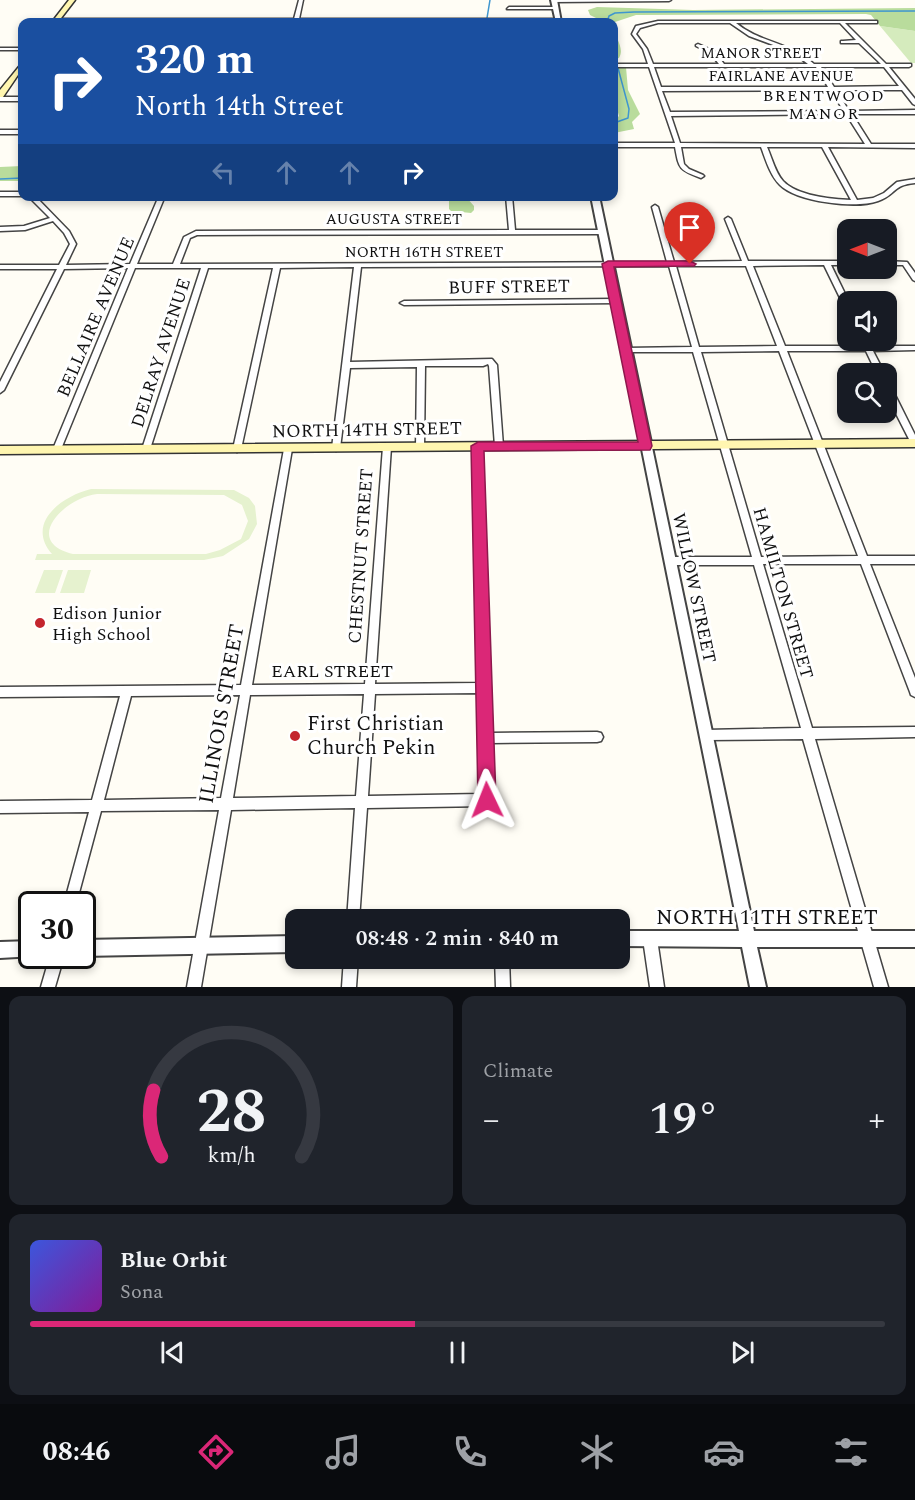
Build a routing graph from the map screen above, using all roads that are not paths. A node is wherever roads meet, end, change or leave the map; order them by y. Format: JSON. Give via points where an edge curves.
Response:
{"nodes":[{"id":1,"x":78,"y":0,"type":"edge"},
{"id":2,"x":302,"y":0,"type":"edge"},
{"id":3,"x":554,"y":0,"type":"edge"},
{"id":4,"x":669,"y":0,"type":"edge"},
{"id":5,"x":69,"y":1,"type":"edge"},
{"id":6,"x":508,"y":8,"type":"dead end"},
{"id":7,"x":556,"y":8,"type":"junction"},
{"id":8,"x":58,"y":18,"type":"edge"},
{"id":9,"x":297,"y":18,"type":"edge"},
{"id":10,"x":558,"y":18,"type":"edge"},
{"id":11,"x":731,"y":22,"type":"junction"},
{"id":12,"x":841,"y":22,"type":"junction"},
{"id":13,"x":875,"y":22,"type":"dead end"},
{"id":14,"x":861,"y":41,"type":"junction"},
{"id":15,"x":843,"y":42,"type":"dead end"},
{"id":16,"x":698,"y":45,"type":"dead end"},
{"id":17,"x":0,"y":49,"type":"edge"},
{"id":18,"x":18,"y":49,"type":"edge"},
{"id":19,"x":909,"y":64,"type":"dead end"},
{"id":20,"x":722,"y":65,"type":"junction"},
{"id":21,"x":814,"y":65,"type":"junction"},
{"id":22,"x":885,"y":65,"type":"junction"},
{"id":23,"x":618,"y":66,"type":"edge"},
{"id":24,"x":651,"y":66,"type":"junction"},
{"id":25,"x":18,"y":71,"type":"edge"},
{"id":26,"x":659,"y":88,"type":"junction"},
{"id":27,"x":831,"y":88,"type":"junction"},
{"id":28,"x":903,"y":88,"type":"junction"},
{"id":29,"x":0,"y":97,"type":"edge"},
{"id":30,"x":18,"y":99,"type":"edge"},
{"id":31,"x":915,"y":103,"type":"edge"},
{"id":32,"x":915,"y":112,"type":"edge"},
{"id":33,"x":847,"y":113,"type":"junction"},
{"id":34,"x":668,"y":114,"type":"junction"},
{"id":35,"x":0,"y":132,"type":"edge"},
{"id":36,"x":18,"y":132,"type":"edge"},
{"id":37,"x":867,"y":144,"type":"junction"},
{"id":38,"x":618,"y":145,"type":"edge"},
{"id":39,"x":678,"y":145,"type":"junction"},
{"id":40,"x":763,"y":145,"type":"junction"},
{"id":41,"x":824,"y":145,"type":"junction"},
{"id":42,"x":915,"y":146,"type":"edge"},
{"id":43,"x":701,"y":176,"type":"dead end"},
{"id":44,"x":915,"y":181,"type":"edge"},
{"id":45,"x":0,"y":194,"type":"edge"},
{"id":46,"x":18,"y":194,"type":"edge"},
{"id":47,"x":36,"y":201,"type":"edge"},
{"id":48,"x":160,"y":201,"type":"edge"},
{"id":49,"x":509,"y":201,"type":"edge"},
{"id":50,"x":596,"y":201,"type":"edge"},
{"id":51,"x":855,"y":202,"type":"junction"},
{"id":52,"x":655,"y":207,"type":"dead end"},
{"id":53,"x":54,"y":219,"type":"junction"},
{"id":54,"x":729,"y":219,"type":"dead end"},
{"id":55,"x":0,"y":229,"type":"edge"},
{"id":56,"x":512,"y":232,"type":"junction"},
{"id":57,"x":601,"y":232,"type":"junction"},
{"id":58,"x":826,"y":262,"type":"junction"},
{"id":59,"x":837,"y":262,"type":"edge"},
{"id":60,"x":897,"y":262,"type":"edge"},
{"id":61,"x":608,"y":264,"type":"junction"},
{"id":62,"x":671,"y":264,"type":"junction"},
{"id":63,"x":747,"y":264,"type":"junction"},
{"id":64,"x":358,"y":265,"type":"junction"},
{"id":65,"x":176,"y":266,"type":"junction"},
{"id":66,"x":205,"y":266,"type":"junction"},
{"id":67,"x":277,"y":266,"type":"junction"},
{"id":68,"x":0,"y":267,"type":"edge"},
{"id":69,"x":63,"y":267,"type":"junction"},
{"id":70,"x":134,"y":267,"type":"junction"},
{"id":71,"x":915,"y":279,"type":"edge"},
{"id":72,"x":840,"y":291,"type":"edge"},
{"id":73,"x":615,"y":301,"type":"junction"},
{"id":74,"x":404,"y":303,"type":"dead end"},
{"id":75,"x":837,"y":346,"type":"edge"},
{"id":76,"x":897,"y":347,"type":"edge"},
{"id":77,"x":915,"y":348,"type":"edge"},
{"id":78,"x":782,"y":349,"type":"junction"},
{"id":79,"x":626,"y":350,"type":"junction"},
{"id":80,"x":696,"y":350,"type":"junction"},
{"id":81,"x":421,"y":363,"type":"junction"},
{"id":82,"x":348,"y":364,"type":"junction"},
{"id":83,"x":0,"y":390,"type":"edge"},
{"id":84,"x":897,"y":407,"type":"edge"},
{"id":85,"x":915,"y":443,"type":"edge"},
{"id":86,"x":820,"y":444,"type":"junction"},
{"id":87,"x":722,"y":445,"type":"junction"},
{"id":88,"x":478,"y":446,"type":"junction"},
{"id":89,"x":646,"y":446,"type":"junction"},
{"id":90,"x":387,"y":447,"type":"junction"},
{"id":91,"x":420,"y":447,"type":"junction"},
{"id":92,"x":499,"y":447,"type":"junction"},
{"id":93,"x":288,"y":448,"type":"junction"},
{"id":94,"x":336,"y":448,"type":"junction"},
{"id":95,"x":57,"y":449,"type":"junction"},
{"id":96,"x":146,"y":449,"type":"junction"},
{"id":97,"x":237,"y":449,"type":"junction"},
{"id":98,"x":0,"y":450,"type":"edge"},
{"id":99,"x":864,"y":560,"type":"junction"},
{"id":100,"x":915,"y":560,"type":"edge"},
{"id":101,"x":670,"y":561,"type":"junction"},
{"id":102,"x":756,"y":561,"type":"junction"},
{"id":103,"x":247,"y":688,"type":"junction"},
{"id":104,"x":369,"y":688,"type":"junction"},
{"id":105,"x":484,"y":688,"type":"junction"},
{"id":106,"x":127,"y":690,"type":"junction"},
{"id":107,"x":0,"y":692,"type":"edge"},
{"id":108,"x":915,"y":692,"type":"edge"},
{"id":109,"x":915,"y":732,"type":"edge"},
{"id":110,"x":807,"y":734,"type":"junction"},
{"id":111,"x":706,"y":735,"type":"junction"},
{"id":112,"x":597,"y":737,"type":"dead end"},
{"id":113,"x":485,"y":738,"type":"junction"},
{"id":114,"x":362,"y":801,"type":"junction"},
{"id":115,"x":226,"y":803,"type":"junction"},
{"id":116,"x":97,"y":805,"type":"junction"},
{"id":117,"x":0,"y":807,"type":"edge"},
{"id":118,"x":74,"y":891,"type":"edge"},
{"id":119,"x":354,"y":909,"type":"edge"},
{"id":120,"x":630,"y":939,"type":"edge"},
{"id":121,"x":650,"y":939,"type":"junction"},
{"id":122,"x":915,"y":939,"type":"edge"},
{"id":123,"x":748,"y":940,"type":"junction"},
{"id":124,"x":868,"y":940,"type":"junction"},
{"id":125,"x":285,"y":944,"type":"edge"},
{"id":126,"x":201,"y":947,"type":"junction"},
{"id":127,"x":96,"y":948,"type":"edge"},
{"id":128,"x":18,"y":949,"type":"edge"},
{"id":129,"x":0,"y":950,"type":"edge"},
{"id":130,"x":53,"y":969,"type":"edge"},
{"id":131,"x":350,"y":969,"type":"edge"},
{"id":132,"x":502,"y":969,"type":"edge"},
{"id":133,"x":48,"y":987,"type":"edge"},
{"id":134,"x":194,"y":987,"type":"edge"},
{"id":135,"x":349,"y":987,"type":"edge"},
{"id":136,"x":503,"y":987,"type":"edge"},
{"id":137,"x":657,"y":987,"type":"edge"},
{"id":138,"x":758,"y":987,"type":"edge"},
{"id":139,"x":881,"y":987,"type":"edge"}],
"edges":[{"from":1,"to":5,"type":"main road"},
{"from":2,"to":9,"type":"street"},
{"from":3,"to":4,"type":"street"},
{"from":3,"to":7,"type":"street"},
{"from":5,"to":8,"type":"main road"},
{"from":6,"to":7,"type":"street"},
{"from":7,"to":10,"type":"street"},
{"from":11,"to":12,"type":"street"},
{"from":11,"to":21,"type":"street","via":[[750,36],[796,52]]},
{"from":11,"to":24,"type":"street","via":[[658,22],[640,26],[634,34]]},
{"from":12,"to":13,"type":"street"},
{"from":12,"to":14,"type":"street"},
{"from":14,"to":15,"type":"street"},
{"from":14,"to":22,"type":"street"},
{"from":16,"to":20,"type":"street","via":[[715,54]]},
{"from":17,"to":18,"type":"street"},
{"from":19,"to":22,"type":"street","name":"MANOR STREET"},
{"from":20,"to":21,"type":"street","name":"MANOR STREET"},
{"from":20,"to":24,"type":"street","name":"MANOR STREET"},
{"from":21,"to":22,"type":"street","name":"MANOR STREET"},
{"from":21,"to":27,"type":"street"},
{"from":22,"to":28,"type":"street"},
{"from":23,"to":24,"type":"street","name":"MANOR STREET"},
{"from":24,"to":26,"type":"street"},
{"from":25,"to":29,"type":"main road"},
{"from":26,"to":27,"type":"street","name":"FAIRLANE AVENUE"},
{"from":26,"to":34,"type":"street"},
{"from":27,"to":28,"type":"street","name":"FAIRLANE AVENUE"},
{"from":27,"to":33,"type":"street"},
{"from":28,"to":31,"type":"street"},
{"from":29,"to":30,"type":"street"},
{"from":32,"to":33,"type":"street"},
{"from":33,"to":34,"type":"street"},
{"from":33,"to":37,"type":"street"},
{"from":34,"to":39,"type":"street"},
{"from":35,"to":36,"type":"street"},
{"from":37,"to":41,"type":"street"},
{"from":37,"to":42,"type":"street"},
{"from":38,"to":39,"type":"street"},
{"from":39,"to":40,"type":"street"},
{"from":39,"to":43,"type":"street","via":[[682,166]]},
{"from":40,"to":41,"type":"street"},
{"from":40,"to":51,"type":"street","via":[[787,188]]},
{"from":41,"to":51,"type":"street"},
{"from":44,"to":51,"type":"street","via":[[894,184],[887,194],[875,200]]},
{"from":45,"to":46,"type":"street"},
{"from":47,"to":53,"type":"street"},
{"from":48,"to":70,"type":"street","name":"BELLAIRE AVENUE"},
{"from":49,"to":56,"type":"street"},
{"from":50,"to":57,"type":"street","name":"WILLOW STREET"},
{"from":52,"to":62,"type":"street","name":"HAMILTON STREET"},
{"from":53,"to":55,"type":"street","via":[[25,228]]},
{"from":53,"to":69,"type":"street","via":[[73,240]]},
{"from":54,"to":63,"type":"street"},
{"from":56,"to":57,"type":"street","name":"AUGUSTA STREET"},
{"from":56,"to":65,"type":"street","name":"AUGUSTA STREET","via":[[188,235]]},
{"from":57,"to":61,"type":"street","name":"WILLOW STREET"},
{"from":58,"to":59,"type":"street","name":"NORTH 16TH STREET"},
{"from":58,"to":63,"type":"street","name":"NORTH 16TH STREET"},
{"from":58,"to":72,"type":"street"},
{"from":60,"to":71,"type":"street","via":[[905,262]]},
{"from":61,"to":62,"type":"street","name":"NORTH 16TH STREET"},
{"from":61,"to":64,"type":"street","name":"NORTH 16TH STREET"},
{"from":61,"to":73,"type":"street","name":"WILLOW STREET"},
{"from":62,"to":63,"type":"street","name":"NORTH 16TH STREET"},
{"from":62,"to":80,"type":"street","name":"HAMILTON STREET"},
{"from":63,"to":78,"type":"street"},
{"from":64,"to":67,"type":"street","name":"NORTH 16TH STREET"},
{"from":64,"to":82,"type":"street"},
{"from":65,"to":66,"type":"street","name":"NORTH 16TH STREET"},
{"from":65,"to":70,"type":"street","name":"NORTH 16TH STREET"},
{"from":66,"to":67,"type":"street","name":"NORTH 16TH STREET"},
{"from":66,"to":96,"type":"street","name":"DELRAY AVENUE"},
{"from":67,"to":97,"type":"street"},
{"from":68,"to":69,"type":"street","name":"NORTH 16TH STREET"},
{"from":69,"to":70,"type":"street","name":"NORTH 16TH STREET"},
{"from":69,"to":83,"type":"street"},
{"from":70,"to":95,"type":"street","name":"BELLAIRE AVENUE"},
{"from":73,"to":74,"type":"street","name":"BUFF STREET"},
{"from":73,"to":79,"type":"street","name":"WILLOW STREET"},
{"from":75,"to":78,"type":"street"},
{"from":76,"to":77,"type":"street"},
{"from":78,"to":80,"type":"street"},
{"from":78,"to":86,"type":"street"},
{"from":79,"to":80,"type":"street"},
{"from":79,"to":89,"type":"street","name":"WILLOW STREET"},
{"from":80,"to":87,"type":"street","name":"HAMILTON STREET"},
{"from":81,"to":82,"type":"street"},
{"from":81,"to":91,"type":"street"},
{"from":81,"to":92,"type":"street","via":[[489,361],[494,365]]},
{"from":82,"to":94,"type":"street"},
{"from":84,"to":85,"type":"street"},
{"from":85,"to":86,"type":"main road","name":"NORTH 14TH STREET"},
{"from":86,"to":87,"type":"main road","name":"NORTH 14TH STREET"},
{"from":86,"to":99,"type":"street"},
{"from":87,"to":89,"type":"main road","name":"NORTH 14TH STREET"},
{"from":87,"to":102,"type":"street","name":"HAMILTON STREET"},
{"from":88,"to":91,"type":"main road","name":"NORTH 14TH STREET"},
{"from":88,"to":92,"type":"main road","name":"NORTH 14TH STREET"},
{"from":88,"to":105,"type":"street"},
{"from":89,"to":92,"type":"main road","name":"NORTH 14TH STREET"},
{"from":89,"to":101,"type":"street","name":"WILLOW STREET"},
{"from":90,"to":91,"type":"main road","name":"NORTH 14TH STREET"},
{"from":90,"to":94,"type":"main road","name":"NORTH 14TH STREET"},
{"from":90,"to":104,"type":"street","name":"CHESTNUT STREET"},
{"from":93,"to":94,"type":"main road","name":"NORTH 14TH STREET"},
{"from":93,"to":97,"type":"main road","name":"NORTH 14TH STREET"},
{"from":93,"to":103,"type":"street","name":"ILLINOIS STREET"},
{"from":95,"to":96,"type":"main road","name":"NORTH 14TH STREET"},
{"from":95,"to":98,"type":"main road","name":"NORTH 14TH STREET"},
{"from":96,"to":97,"type":"main road","name":"NORTH 14TH STREET"},
{"from":99,"to":100,"type":"street"},
{"from":99,"to":102,"type":"street"},
{"from":99,"to":108,"type":"street"},
{"from":101,"to":102,"type":"street"},
{"from":101,"to":111,"type":"street","name":"WILLOW STREET"},
{"from":102,"to":110,"type":"street","name":"HAMILTON STREET"},
{"from":103,"to":104,"type":"street","name":"EARL STREET"},
{"from":103,"to":106,"type":"street","name":"EARL STREET"},
{"from":103,"to":115,"type":"street","name":"ILLINOIS STREET"},
{"from":104,"to":105,"type":"street","name":"EARL STREET"},
{"from":104,"to":114,"type":"street","name":"CHESTNUT STREET"},
{"from":105,"to":113,"type":"street"},
{"from":106,"to":107,"type":"street","name":"EARL STREET"},
{"from":106,"to":116,"type":"street"},
{"from":109,"to":110,"type":"street"},
{"from":110,"to":111,"type":"street"},
{"from":110,"to":124,"type":"street","name":"HAMILTON STREET"},
{"from":111,"to":123,"type":"street","name":"WILLOW STREET"},
{"from":112,"to":113,"type":"street"},
{"from":113,"to":114,"type":"street","via":[[487,800]]},
{"from":114,"to":115,"type":"street"},
{"from":114,"to":119,"type":"street","name":"CHESTNUT STREET"},
{"from":115,"to":116,"type":"street"},
{"from":115,"to":126,"type":"street","name":"ILLINOIS STREET"},
{"from":116,"to":117,"type":"street"},
{"from":116,"to":118,"type":"street"},
{"from":120,"to":121,"type":"street","name":"NORTH 11TH STREET"},
{"from":121,"to":123,"type":"street","name":"NORTH 11TH STREET"},
{"from":121,"to":137,"type":"street"},
{"from":122,"to":124,"type":"street","name":"NORTH 11TH STREET"},
{"from":123,"to":124,"type":"street","name":"NORTH 11TH STREET"},
{"from":123,"to":138,"type":"street","name":"WILLOW STREET"},
{"from":124,"to":139,"type":"street","name":"HAMILTON STREET"},
{"from":125,"to":126,"type":"street"},
{"from":126,"to":127,"type":"street"},
{"from":126,"to":134,"type":"street","name":"ILLINOIS STREET"},
{"from":128,"to":129,"type":"street"},
{"from":130,"to":133,"type":"street"},
{"from":131,"to":135,"type":"street"},
{"from":132,"to":136,"type":"street"}]}
